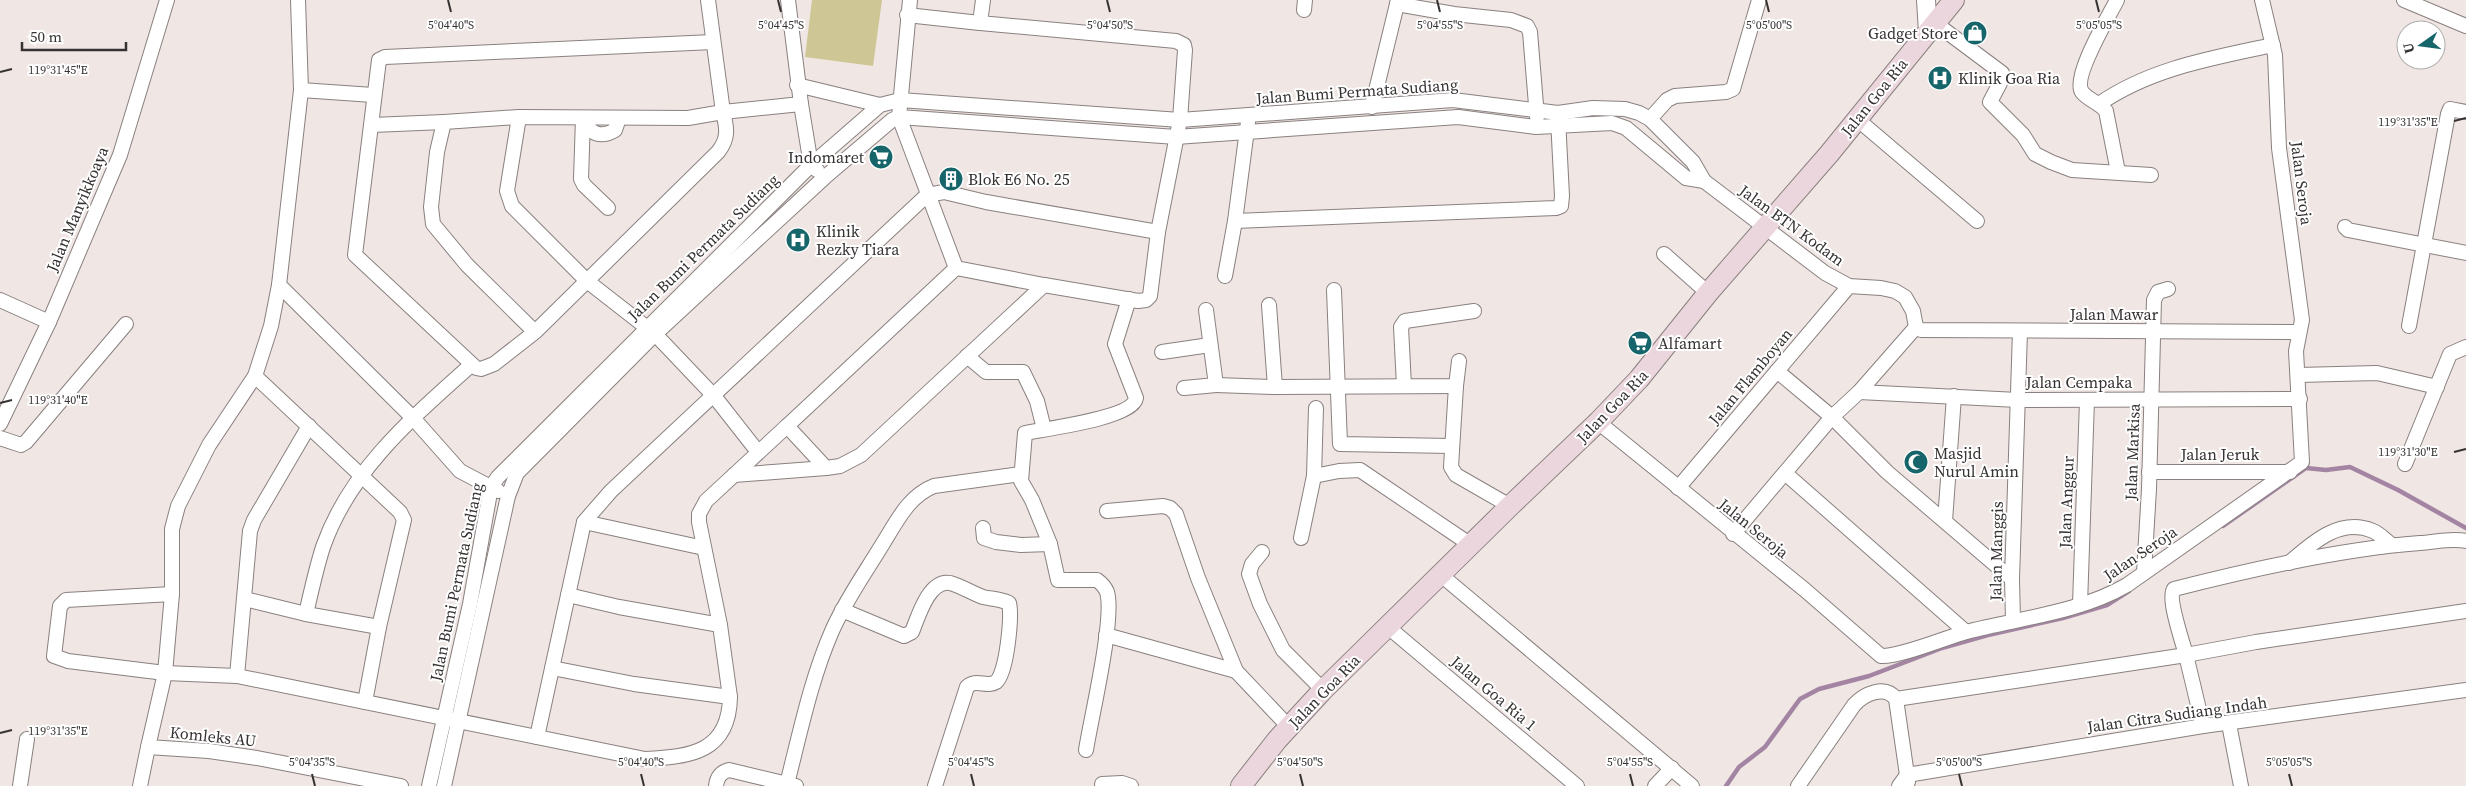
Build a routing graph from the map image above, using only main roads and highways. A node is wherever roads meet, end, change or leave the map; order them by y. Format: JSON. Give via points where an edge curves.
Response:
{"nodes":[{"id":1,"x":1954,"y":0,"type":"edge"},
{"id":2,"x":1241,"y":786,"type":"edge"}],
"edges":[{"from":1,"to":2,"type":"main road","name":"Jalan Goa Ria","via":[[1638,379],[1323,690]]}]}
